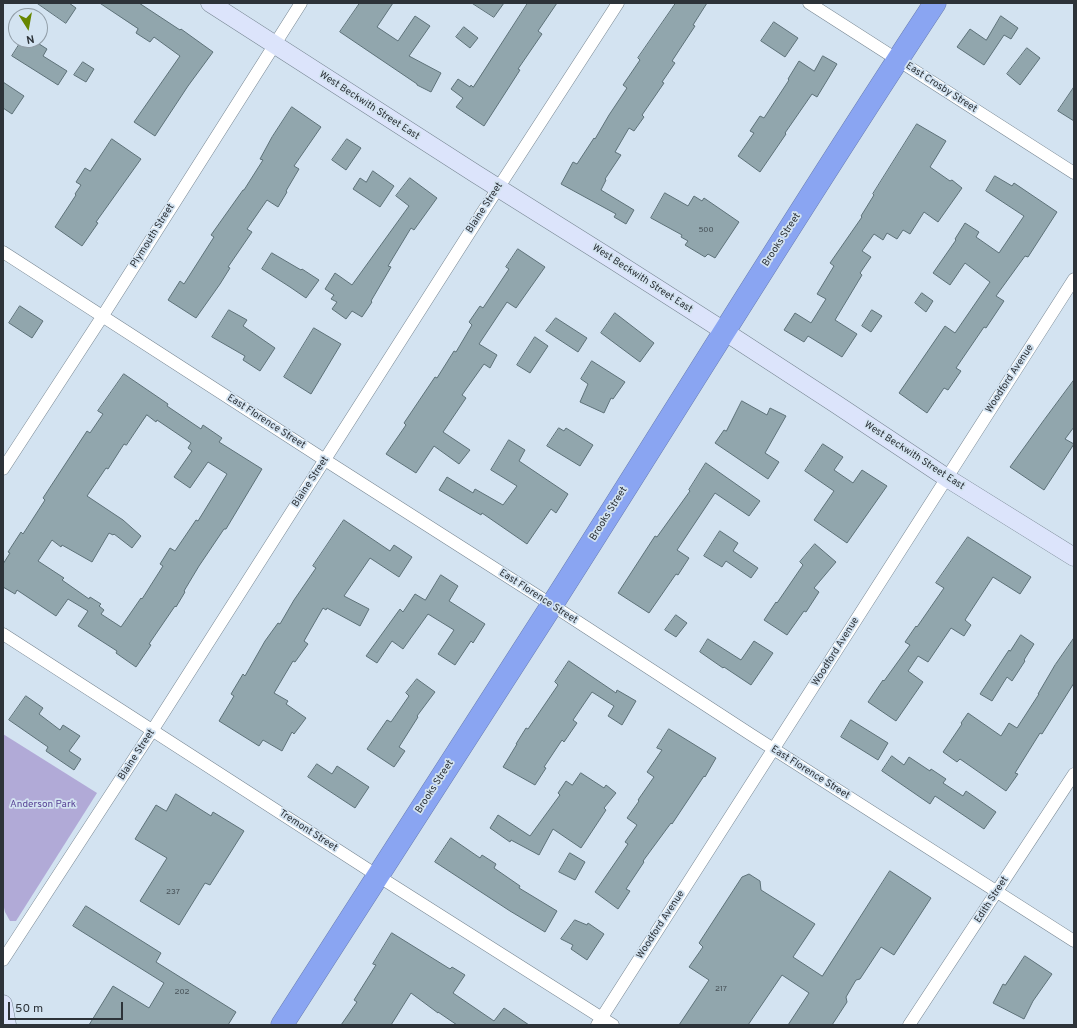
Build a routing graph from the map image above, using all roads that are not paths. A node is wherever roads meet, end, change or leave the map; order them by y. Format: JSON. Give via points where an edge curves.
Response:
{"nodes":[{"id":1,"x":210,"y":3,"type":"edge"},
{"id":2,"x":301,"y":3,"type":"edge"},
{"id":3,"x":618,"y":3,"type":"edge"},
{"id":4,"x":809,"y":3,"type":"edge"},
{"id":5,"x":936,"y":3,"type":"edge"},
{"id":6,"x":275,"y":45,"type":"junction"},
{"id":7,"x":898,"y":60,"type":"junction"},
{"id":8,"x":1074,"y":173,"type":"edge"},
{"id":9,"x":498,"y":188,"type":"junction"},
{"id":10,"x":3,"y":252,"type":"edge"},
{"id":11,"x":1074,"y":279,"type":"edge"},
{"id":12,"x":102,"y":317,"type":"junction"},
{"id":13,"x":724,"y":331,"type":"junction"},
{"id":14,"x":325,"y":460,"type":"junction"},
{"id":15,"x":3,"y":469,"type":"edge"},
{"id":16,"x":947,"y":478,"type":"junction"},
{"id":17,"x":1074,"y":557,"type":"edge"},
{"id":18,"x":552,"y":606,"type":"junction"},
{"id":19,"x":3,"y":634,"type":"edge"},
{"id":20,"x":152,"y":731,"type":"junction"},
{"id":21,"x":774,"y":750,"type":"junction"},
{"id":22,"x":1074,"y":774,"type":"edge"},
{"id":23,"x":378,"y":876,"type":"junction"},
{"id":24,"x":997,"y":892,"type":"junction"},
{"id":25,"x":1074,"y":942,"type":"edge"},
{"id":26,"x":3,"y":960,"type":"edge"},
{"id":27,"x":599,"y":1022,"type":"edge"},
{"id":28,"x":282,"y":1025,"type":"edge"},
{"id":29,"x":613,"y":1025,"type":"edge"},
{"id":30,"x":909,"y":1025,"type":"edge"}],
"edges":[{"from":1,"to":6,"type":"street","name":"West Beckwith Street East"},
{"from":2,"to":6,"type":"street","name":"Plymouth Street"},
{"from":3,"to":9,"type":"street","name":"Blaine Street"},
{"from":4,"to":7,"type":"street","name":"East Crosby Street"},
{"from":5,"to":7,"type":"highway","name":"Brooks Street"},
{"from":6,"to":9,"type":"street","name":"West Beckwith Street East"},
{"from":6,"to":12,"type":"street","name":"Plymouth Street"},
{"from":7,"to":8,"type":"street","name":"East Crosby Street"},
{"from":7,"to":13,"type":"highway","name":"Brooks Street"},
{"from":9,"to":13,"type":"street","name":"West Beckwith Street East"},
{"from":9,"to":14,"type":"street","name":"Blaine Street"},
{"from":10,"to":12,"type":"street","name":"East Florence Street"},
{"from":11,"to":16,"type":"street","name":"Woodford Avenue"},
{"from":12,"to":14,"type":"street","name":"East Florence Street"},
{"from":12,"to":15,"type":"street","name":"Plymouth Street"},
{"from":13,"to":16,"type":"street","name":"West Beckwith Street East"},
{"from":13,"to":18,"type":"highway","name":"Brooks Street"},
{"from":14,"to":18,"type":"street","name":"East Florence Street"},
{"from":14,"to":20,"type":"street","name":"Blaine Street"},
{"from":16,"to":17,"type":"street","name":"West Beckwith Street East"},
{"from":16,"to":21,"type":"street","name":"Woodford Avenue"},
{"from":18,"to":21,"type":"street","name":"East Florence Street"},
{"from":18,"to":23,"type":"highway","name":"Brooks Street"},
{"from":19,"to":20,"type":"street","name":"Tremont Street"},
{"from":20,"to":23,"type":"street","name":"Tremont Street"},
{"from":20,"to":26,"type":"street","name":"Blaine Street"},
{"from":21,"to":24,"type":"street","name":"East Florence Street"},
{"from":21,"to":27,"type":"street","name":"Woodford Avenue"},
{"from":22,"to":24,"type":"street","name":"Edith Street"},
{"from":23,"to":27,"type":"street","name":"Tremont Street"},
{"from":23,"to":28,"type":"highway","name":"Brooks Street"},
{"from":24,"to":25,"type":"street","name":"East Florence Street"},
{"from":24,"to":30,"type":"street","name":"Edith Street"},
{"from":27,"to":29,"type":"street","name":"Tremont Street"}]}
